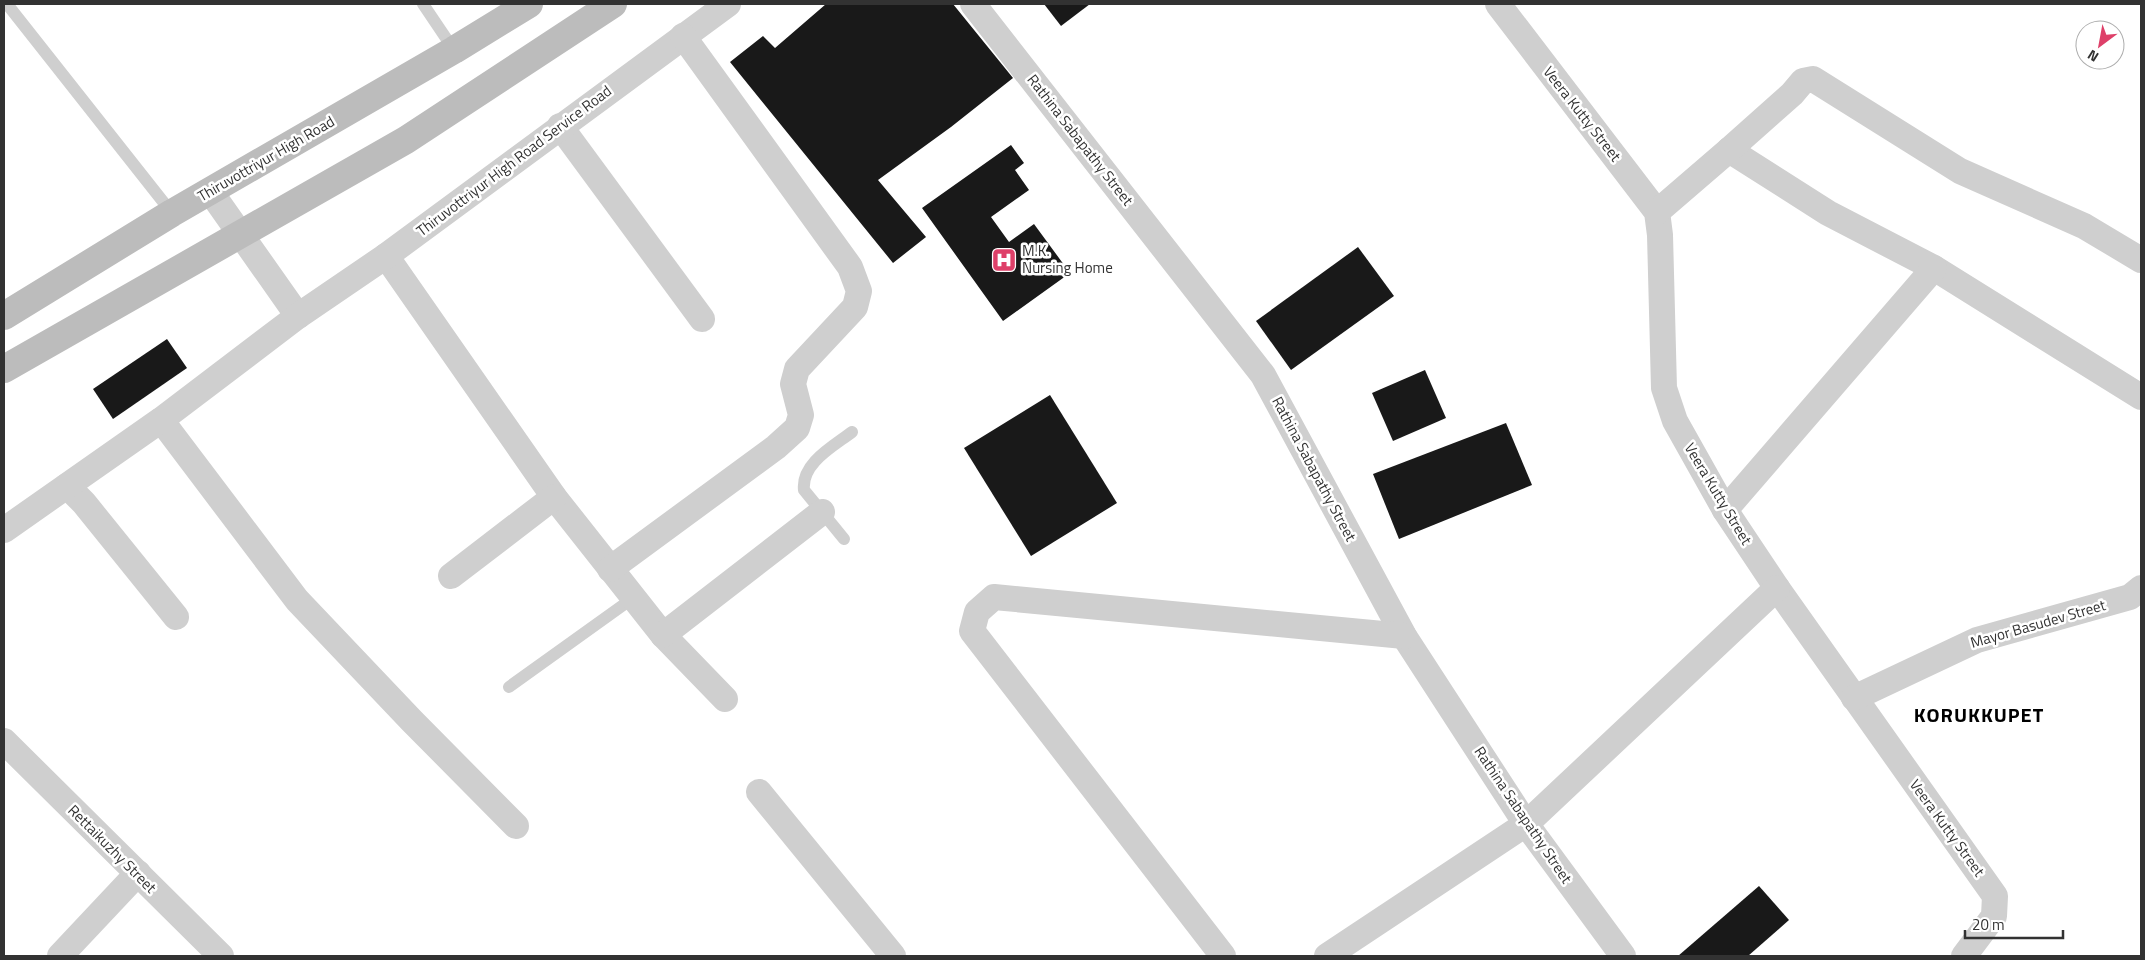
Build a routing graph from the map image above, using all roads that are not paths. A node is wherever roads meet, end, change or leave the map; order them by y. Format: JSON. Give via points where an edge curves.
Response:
{"nodes":[{"id":1,"x":7,"y":4,"type":"edge"},
{"id":2,"x":423,"y":4,"type":"edge"},
{"id":3,"x":529,"y":4,"type":"edge"},
{"id":4,"x":612,"y":4,"type":"edge"},
{"id":5,"x":728,"y":4,"type":"edge"},
{"id":6,"x":973,"y":4,"type":"edge"},
{"id":7,"x":1498,"y":4,"type":"edge"},
{"id":8,"x":683,"y":36,"type":"junction"},
{"id":9,"x":454,"y":50,"type":"junction"},
{"id":10,"x":560,"y":126,"type":"junction"},
{"id":11,"x":1729,"y":150,"type":"junction"},
{"id":12,"x":210,"y":191,"type":"junction"},
{"id":13,"x":172,"y":212,"type":"junction"},
{"id":14,"x":1657,"y":212,"type":"junction"},
{"id":15,"x":241,"y":234,"type":"junction"},
{"id":16,"x":386,"y":256,"type":"junction"},
{"id":17,"x":2141,"y":260,"type":"edge"},
{"id":18,"x":1934,"y":268,"type":"junction"},
{"id":19,"x":4,"y":316,"type":"edge"},
{"id":20,"x":298,"y":316,"type":"junction"},
{"id":21,"x":702,"y":319,"type":"dead end"},
{"id":22,"x":4,"y":370,"type":"edge"},
{"id":23,"x":2141,"y":397,"type":"edge"},
{"id":24,"x":161,"y":420,"type":"junction"},
{"id":25,"x":852,"y":432,"type":"dead end"},
{"id":26,"x":67,"y":486,"type":"junction"},
{"id":27,"x":554,"y":497,"type":"junction"},
{"id":28,"x":1724,"y":510,"type":"junction"},
{"id":29,"x":822,"y":512,"type":"junction"},
{"id":30,"x":4,"y":530,"type":"edge"},
{"id":31,"x":844,"y":539,"type":"dead end"},
{"id":32,"x":610,"y":569,"type":"junction"},
{"id":33,"x":451,"y":576,"type":"dead end"},
{"id":34,"x":1777,"y":588,"type":"junction"},
{"id":35,"x":2141,"y":588,"type":"edge"},
{"id":36,"x":633,"y":598,"type":"junction"},
{"id":37,"x":176,"y":617,"type":"dead end"},
{"id":38,"x":663,"y":635,"type":"junction"},
{"id":39,"x":1404,"y":636,"type":"junction"},
{"id":40,"x":509,"y":686,"type":"dead end"},
{"id":41,"x":1854,"y":698,"type":"junction"},
{"id":42,"x":725,"y":699,"type":"dead end"},
{"id":43,"x":4,"y":741,"type":"edge"},
{"id":44,"x":759,"y":792,"type":"dead end"},
{"id":45,"x":1526,"y":824,"type":"junction"},
{"id":46,"x":516,"y":826,"type":"dead end"},
{"id":47,"x":138,"y":873,"type":"junction"},
{"id":48,"x":60,"y":956,"type":"edge"},
{"id":49,"x":221,"y":956,"type":"edge"},
{"id":50,"x":893,"y":956,"type":"edge"},
{"id":51,"x":1223,"y":956,"type":"edge"},
{"id":52,"x":1327,"y":956,"type":"edge"},
{"id":53,"x":1622,"y":956,"type":"edge"},
{"id":54,"x":1964,"y":956,"type":"edge"}],
"edges":[{"from":1,"to":13,"type":"lane"},
{"from":2,"to":9,"type":"lane"},
{"from":3,"to":9,"type":"main road","name":"Thiruvottriyur High Road"},
{"from":4,"to":15,"type":"main road","via":[[406,140]]},
{"from":5,"to":8,"type":"street","name":"Thiruvottriyur High Road Service Road"},
{"from":6,"to":39,"type":"street","name":"Rathina Sabapathy Street","via":[[1263,375]]},
{"from":7,"to":14,"type":"street","name":"Veera Kutty Street"},
{"from":8,"to":10,"type":"street","name":"Thiruvottriyur High Road Service Road"},
{"from":8,"to":32,"type":"street","via":[[850,267],[859,291],[856,306],[797,369],[793,384],[801,415],[797,428],[776,447]]},
{"from":9,"to":12,"type":"main road","name":"Thiruvottriyur High Road"},
{"from":10,"to":16,"type":"street","name":"Thiruvottriyur High Road Service Road"},
{"from":10,"to":21,"type":"street"},
{"from":11,"to":14,"type":"street"},
{"from":11,"to":17,"type":"street","via":[[1792,94],[1802,81],[1813,79],[1960,171],[2084,226]]},
{"from":11,"to":18,"type":"street","via":[[1828,213]]},
{"from":12,"to":13,"type":"main road","name":"Thiruvottriyur High Road"},
{"from":12,"to":15,"type":"street"},
{"from":13,"to":19,"type":"main road","name":"Thiruvottriyur High Road"},
{"from":14,"to":28,"type":"street","name":"Veera Kutty Street","via":[[1664,388],[1675,421]]},
{"from":15,"to":20,"type":"street"},
{"from":15,"to":22,"type":"main road"},
{"from":16,"to":20,"type":"street","name":"Thiruvottriyur High Road Service Road"},
{"from":16,"to":27,"type":"street"},
{"from":18,"to":23,"type":"street"},
{"from":18,"to":28,"type":"street"},
{"from":20,"to":24,"type":"street","name":"Thiruvottriyur High Road Service Road"},
{"from":24,"to":26,"type":"street","name":"Thiruvottriyur High Road Service Road"},
{"from":24,"to":46,"type":"street","via":[[297,600]]},
{"from":25,"to":29,"type":"lane","via":[[817,459],[803,481],[804,490]]},
{"from":26,"to":30,"type":"street","name":"Thiruvottriyur High Road Service Road"},
{"from":26,"to":37,"type":"street"},
{"from":27,"to":32,"type":"street"},
{"from":27,"to":33,"type":"street"},
{"from":28,"to":34,"type":"street","name":"Veera Kutty Street"},
{"from":29,"to":31,"type":"lane"},
{"from":29,"to":38,"type":"street"},
{"from":32,"to":36,"type":"street"},
{"from":34,"to":41,"type":"street","name":"Veera Kutty Street"},
{"from":34,"to":45,"type":"street"},
{"from":35,"to":41,"type":"street","name":"Mayor Basudev Street","via":[[2130,597],[1977,640]]},
{"from":36,"to":38,"type":"street"},
{"from":36,"to":40,"type":"lane"},
{"from":38,"to":42,"type":"street"},
{"from":39,"to":45,"type":"street","name":"Rathina Sabapathy Street"},
{"from":39,"to":51,"type":"street","via":[[994,597],[977,612],[972,630]]},
{"from":41,"to":54,"type":"street","name":"Veera Kutty Street","via":[[1995,896],[1994,916]]},
{"from":43,"to":47,"type":"street","name":"Rettaikuzhy Street"},
{"from":44,"to":50,"type":"street"},
{"from":45,"to":52,"type":"street"},
{"from":45,"to":53,"type":"street","name":"Rathina Sabapathy Street"},
{"from":47,"to":48,"type":"street"},
{"from":47,"to":49,"type":"street","name":"Rettaikuzhy Street"}]}
